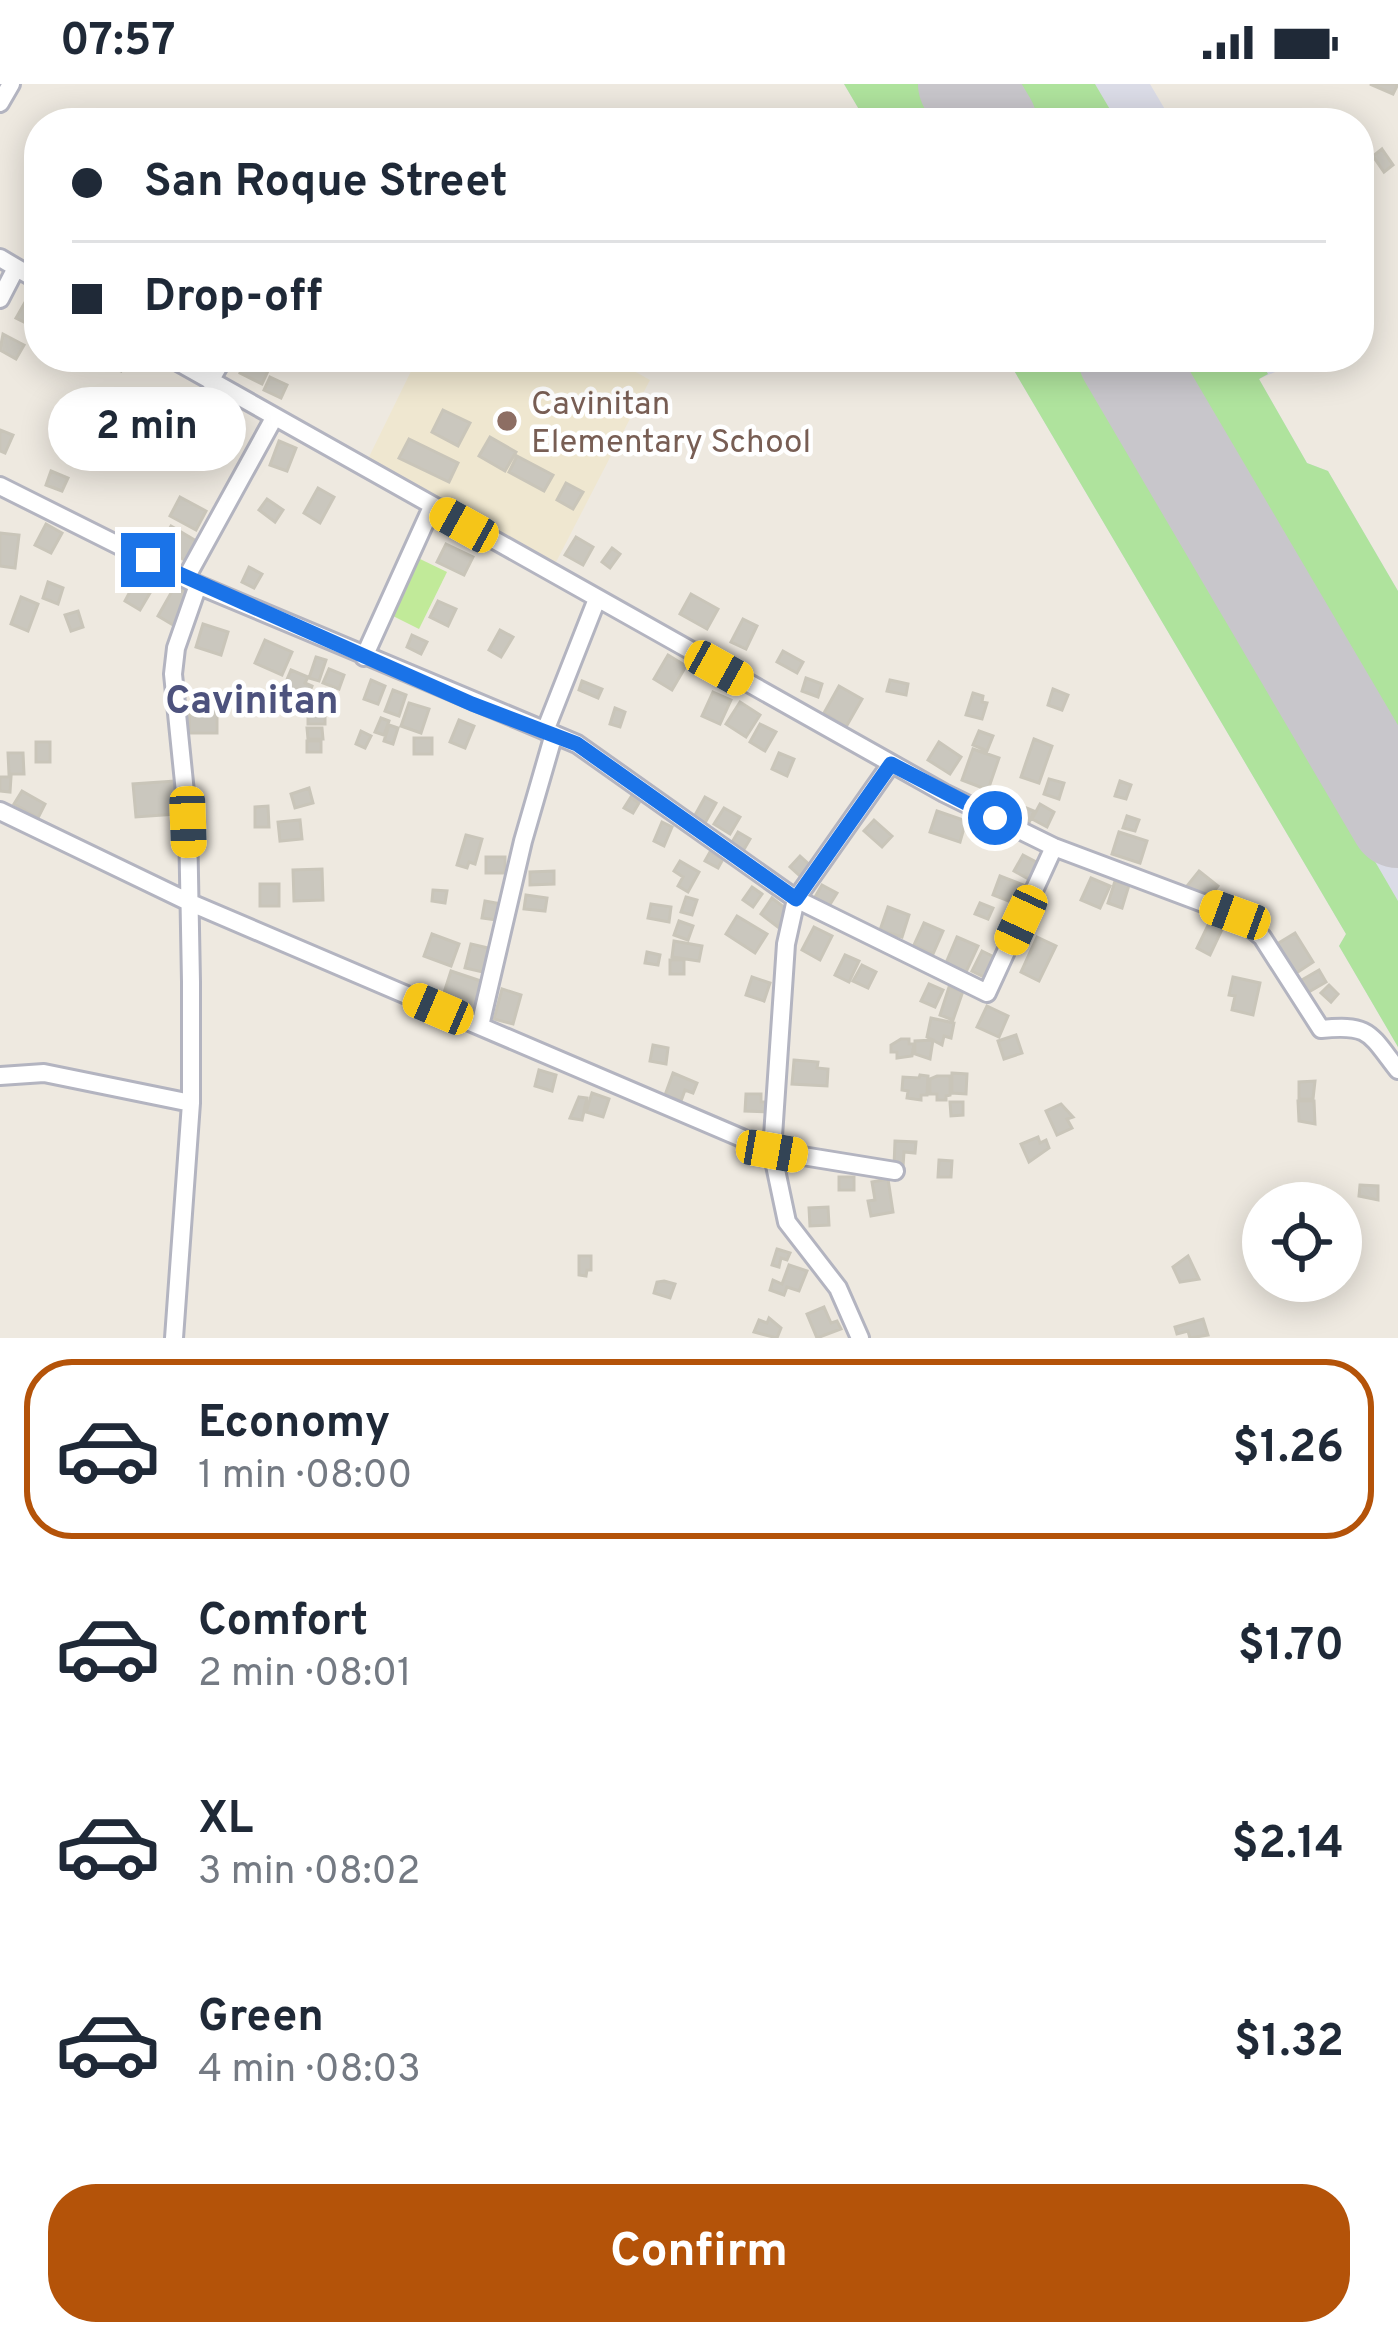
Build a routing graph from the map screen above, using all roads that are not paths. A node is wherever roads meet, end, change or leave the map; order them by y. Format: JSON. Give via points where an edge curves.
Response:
{"nodes":[{"id":1,"x":11,"y":84,"type":"edge"},
{"id":2,"x":0,"y":103,"type":"edge"},
{"id":3,"x":8,"y":263,"type":"edge"},
{"id":4,"x":0,"y":299,"type":"edge"},
{"id":5,"x":195,"y":372,"type":"edge"},
{"id":6,"x":215,"y":372,"type":"edge"},
{"id":7,"x":210,"y":381,"type":"junction"},
{"id":8,"x":274,"y":418,"type":"junction"},
{"id":9,"x":0,"y":487,"type":"edge"},
{"id":10,"x":432,"y":507,"type":"junction"},
{"id":11,"x":192,"y":582,"type":"junction"},
{"id":12,"x":597,"y":599,"type":"junction"},
{"id":13,"x":364,"y":657,"type":"junction"},
{"id":14,"x":550,"y":732,"type":"junction"},
{"id":15,"x":891,"y":764,"type":"junction"},
{"id":16,"x":0,"y":811,"type":"edge"},
{"id":17,"x":1054,"y":848,"type":"junction"},
{"id":18,"x":796,"y":899,"type":"junction"},
{"id":19,"x":191,"y":903,"type":"junction"},
{"id":20,"x":480,"y":1027,"type":"junction"},
{"id":21,"x":1398,"y":1070,"type":"edge"},
{"id":22,"x":0,"y":1076,"type":"edge"},
{"id":23,"x":191,"y":1103,"type":"junction"},
{"id":24,"x":772,"y":1151,"type":"junction"},
{"id":25,"x":895,"y":1171,"type":"dead end"},
{"id":26,"x":174,"y":1338,"type":"edge"},
{"id":27,"x":860,"y":1338,"type":"edge"}],
"edges":[{"from":1,"to":2,"type":"street"},
{"from":3,"to":4,"type":"street"},
{"from":5,"to":7,"type":"street"},
{"from":6,"to":7,"type":"street"},
{"from":7,"to":8,"type":"street"},
{"from":8,"to":10,"type":"street"},
{"from":8,"to":11,"type":"street"},
{"from":9,"to":11,"type":"street"},
{"from":10,"to":12,"type":"street"},
{"from":10,"to":13,"type":"street"},
{"from":11,"to":13,"type":"street"},
{"from":11,"to":19,"type":"street","via":[[173,674]]},
{"from":12,"to":14,"type":"street"},
{"from":12,"to":15,"type":"street"},
{"from":13,"to":14,"type":"street"},
{"from":14,"to":18,"type":"street","via":[[593,753]]},
{"from":14,"to":20,"type":"street"},
{"from":15,"to":17,"type":"street"},
{"from":15,"to":18,"type":"street"},
{"from":16,"to":19,"type":"street"},
{"from":17,"to":18,"type":"street","via":[[987,993]]},
{"from":17,"to":21,"type":"street","via":[[1235,915],[1262,937],[1321,1029],[1368,1030]]},
{"from":18,"to":24,"type":"street"},
{"from":19,"to":20,"type":"street"},
{"from":19,"to":23,"type":"street"},
{"from":20,"to":24,"type":"street"},
{"from":22,"to":23,"type":"street","via":[[44,1073]]},
{"from":23,"to":26,"type":"street"},
{"from":24,"to":25,"type":"street"},
{"from":24,"to":27,"type":"street","via":[[787,1222],[838,1288]]}]}
